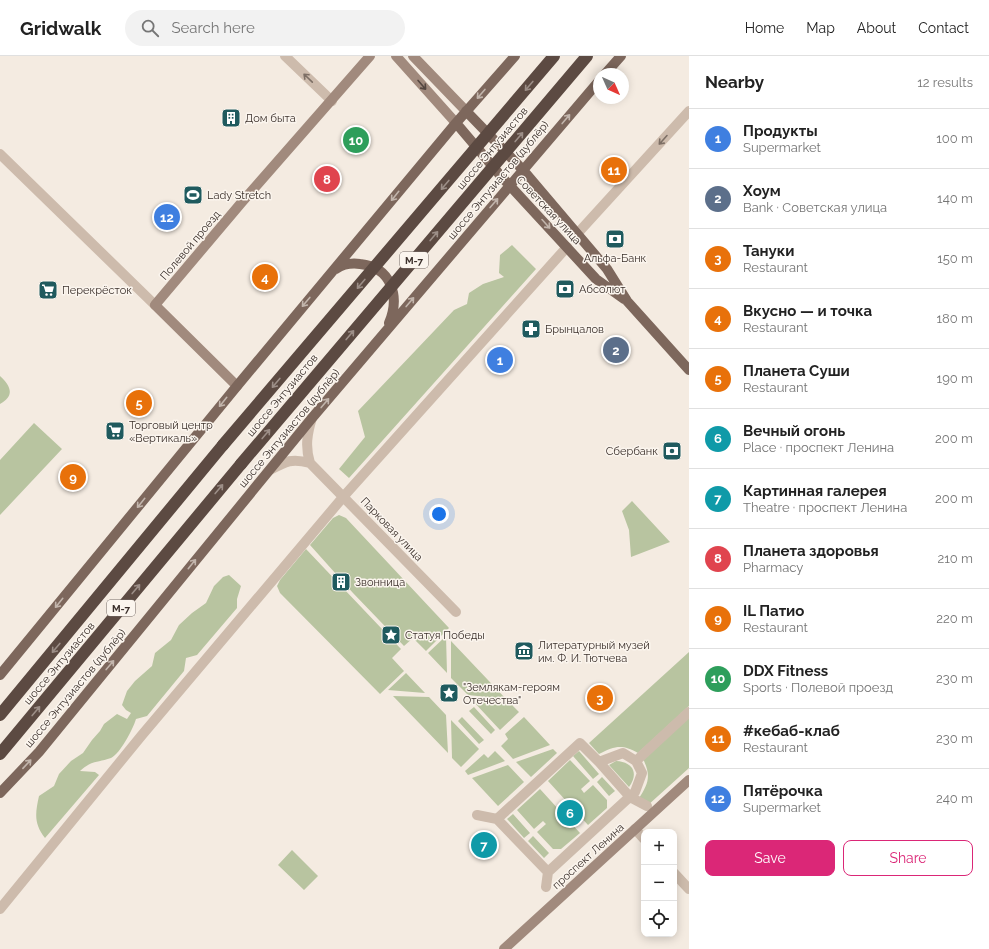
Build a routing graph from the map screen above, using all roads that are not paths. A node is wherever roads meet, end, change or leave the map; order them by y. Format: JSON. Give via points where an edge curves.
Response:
{"nodes":[{"id":1,"x":285,"y":56,"type":"edge"},
{"id":2,"x":370,"y":56,"type":"edge"},
{"id":3,"x":396,"y":56,"type":"edge"},
{"id":4,"x":413,"y":56,"type":"edge"},
{"id":5,"x":515,"y":56,"type":"edge"},
{"id":6,"x":554,"y":56,"type":"edge"},
{"id":7,"x":587,"y":56,"type":"edge"},
{"id":8,"x":621,"y":56,"type":"edge"},
{"id":9,"x":610,"y":68,"type":"edge"},
{"id":10,"x":593,"y":88,"type":"edge"},
{"id":11,"x":332,"y":101,"type":"junction"},
{"id":12,"x":466,"y":111,"type":"junction"},
{"id":13,"x":689,"y":111,"type":"edge"},
{"id":14,"x":456,"y":123,"type":"junction"},
{"id":15,"x":0,"y":154,"type":"edge"},
{"id":16,"x":522,"y":170,"type":"junction"},
{"id":17,"x":510,"y":185,"type":"junction"},
{"id":18,"x":577,"y":234,"type":"junction"},
{"id":19,"x":567,"y":247,"type":"junction"},
{"id":20,"x":332,"y":273,"type":"junction"},
{"id":21,"x":627,"y":301,"type":"junction"},
{"id":22,"x":155,"y":305,"type":"junction"},
{"id":23,"x":384,"y":332,"type":"junction"},
{"id":24,"x":689,"y":370,"type":"edge"},
{"id":25,"x":237,"y":386,"type":"junction"},
{"id":26,"x":312,"y":418,"type":"junction"},
{"id":27,"x":310,"y":463,"type":"junction"},
{"id":28,"x":267,"y":472,"type":"junction"},
{"id":29,"x":344,"y":496,"type":"junction"},
{"id":30,"x":456,"y":612,"type":"dead end"},
{"id":31,"x":0,"y":675,"type":"edge"},
{"id":32,"x":689,"y":712,"type":"edge"},
{"id":33,"x":0,"y":715,"type":"edge"},
{"id":34,"x":0,"y":754,"type":"edge"},
{"id":35,"x":636,"y":761,"type":"junction"},
{"id":36,"x":599,"y":762,"type":"junction"},
{"id":37,"x":689,"y":780,"type":"edge"},
{"id":38,"x":0,"y":793,"type":"edge"},
{"id":39,"x":630,"y":797,"type":"junction"},
{"id":40,"x":647,"y":806,"type":"dead end"},
{"id":41,"x":476,"y":815,"type":"dead end"},
{"id":42,"x":497,"y":819,"type":"junction"},
{"id":43,"x":635,"y":829,"type":"junction"},
{"id":44,"x":641,"y":836,"type":"edge"},
{"id":45,"x":548,"y":872,"type":"junction"},
{"id":46,"x":677,"y":876,"type":"edge"},
{"id":47,"x":546,"y":887,"type":"dead end"},
{"id":48,"x":689,"y":890,"type":"edge"},
{"id":49,"x":0,"y":909,"type":"edge"},
{"id":50,"x":504,"y":949,"type":"edge"}],
"edges":[{"from":11,"to":1,"type":"street","one_way":true},
{"from":2,"to":11,"type":"street","name":"Полевой проезд"},
{"from":3,"to":14,"type":"street","name":"Советская улица","one_way":true},
{"from":4,"to":12,"type":"street","name":"Советская улица"},
{"from":5,"to":12,"type":"main road","one_way":true},
{"from":6,"to":33,"type":"highway","name":"шоссе Энтузиастов","number":"М-7","one_way":true,"bridge":true,"via":[[224,445]]},
{"from":34,"to":7,"type":"highway","name":"шоссе Энтузиастов","number":"М-7","one_way":true,"bridge":true,"via":[[241,464]]},
{"from":8,"to":9,"type":"main road"},
{"from":16,"to":10,"type":"main road","name":"шоссе Энтузиастов (дублёр)","one_way":true},
{"from":11,"to":22,"type":"street","name":"Полевой проезд"},
{"from":12,"to":14,"type":"main road"},
{"from":12,"to":16,"type":"main road","name":"Советская улица"},
{"from":13,"to":18,"type":"street","one_way":true},
{"from":14,"to":17,"type":"main road","name":"Советская улица"},
{"from":14,"to":20,"type":"main road","one_way":true},
{"from":15,"to":22,"type":"street"},
{"from":16,"to":17,"type":"main road","name":"шоссе Энтузиастов (дублёр)"},
{"from":16,"to":18,"type":"main road","name":"Советская улица"},
{"from":17,"to":19,"type":"main road","name":"Советская улица","one_way":true},
{"from":23,"to":17,"type":"main road","name":"шоссе Энтузиастов (дублёр)","one_way":true},
{"from":18,"to":21,"type":"main road","name":"Советская улица","via":[[608,269]]},
{"from":19,"to":21,"type":"main road","name":"Советская улица","via":[[596,279]]},
{"from":19,"to":29,"type":"street"},
{"from":20,"to":23,"type":"main road","via":[[340,266],[355,263],[374,268],[386,277],[393,290],[394,304],[393,314]]},
{"from":20,"to":25,"type":"main road","one_way":true},
{"from":21,"to":24,"type":"main road","name":"Советская улица"},
{"from":22,"to":25,"type":"street"},
{"from":26,"to":23,"type":"main road","name":"шоссе Энтузиастов (дублёр)","one_way":true},
{"from":25,"to":31,"type":"main road","one_way":true},
{"from":26,"to":27,"type":"street","via":[[307,435]]},
{"from":26,"to":28,"type":"main road","name":"шоссе Энтузиастов (дублёр)"},
{"from":27,"to":28,"type":"street","via":[[297,460],[282,463]]},
{"from":27,"to":29,"type":"street","name":"Парковая улица"},
{"from":38,"to":28,"type":"main road","name":"шоссе Энтузиастов (дублёр)","one_way":true,"via":[[38,752]]},
{"from":29,"to":30,"type":"street","name":"Парковая улица"},
{"from":29,"to":49,"type":"street"},
{"from":32,"to":35,"type":"street"},
{"from":35,"to":36,"type":"street","via":[[623,753]]},
{"from":35,"to":39,"type":"street","via":[[642,773],[635,792]]},
{"from":36,"to":39,"type":"street"},
{"from":36,"to":42,"type":"street","via":[[580,743]]},
{"from":37,"to":43,"type":"street","name":"проспект Ленина"},
{"from":39,"to":40,"type":"street"},
{"from":39,"to":45,"type":"street"},
{"from":41,"to":42,"type":"street"},
{"from":42,"to":45,"type":"street"},
{"from":43,"to":44,"type":"street"},
{"from":43,"to":50,"type":"street","name":"проспект Ленина"},
{"from":45,"to":47,"type":"street"},
{"from":46,"to":48,"type":"street"}]}
